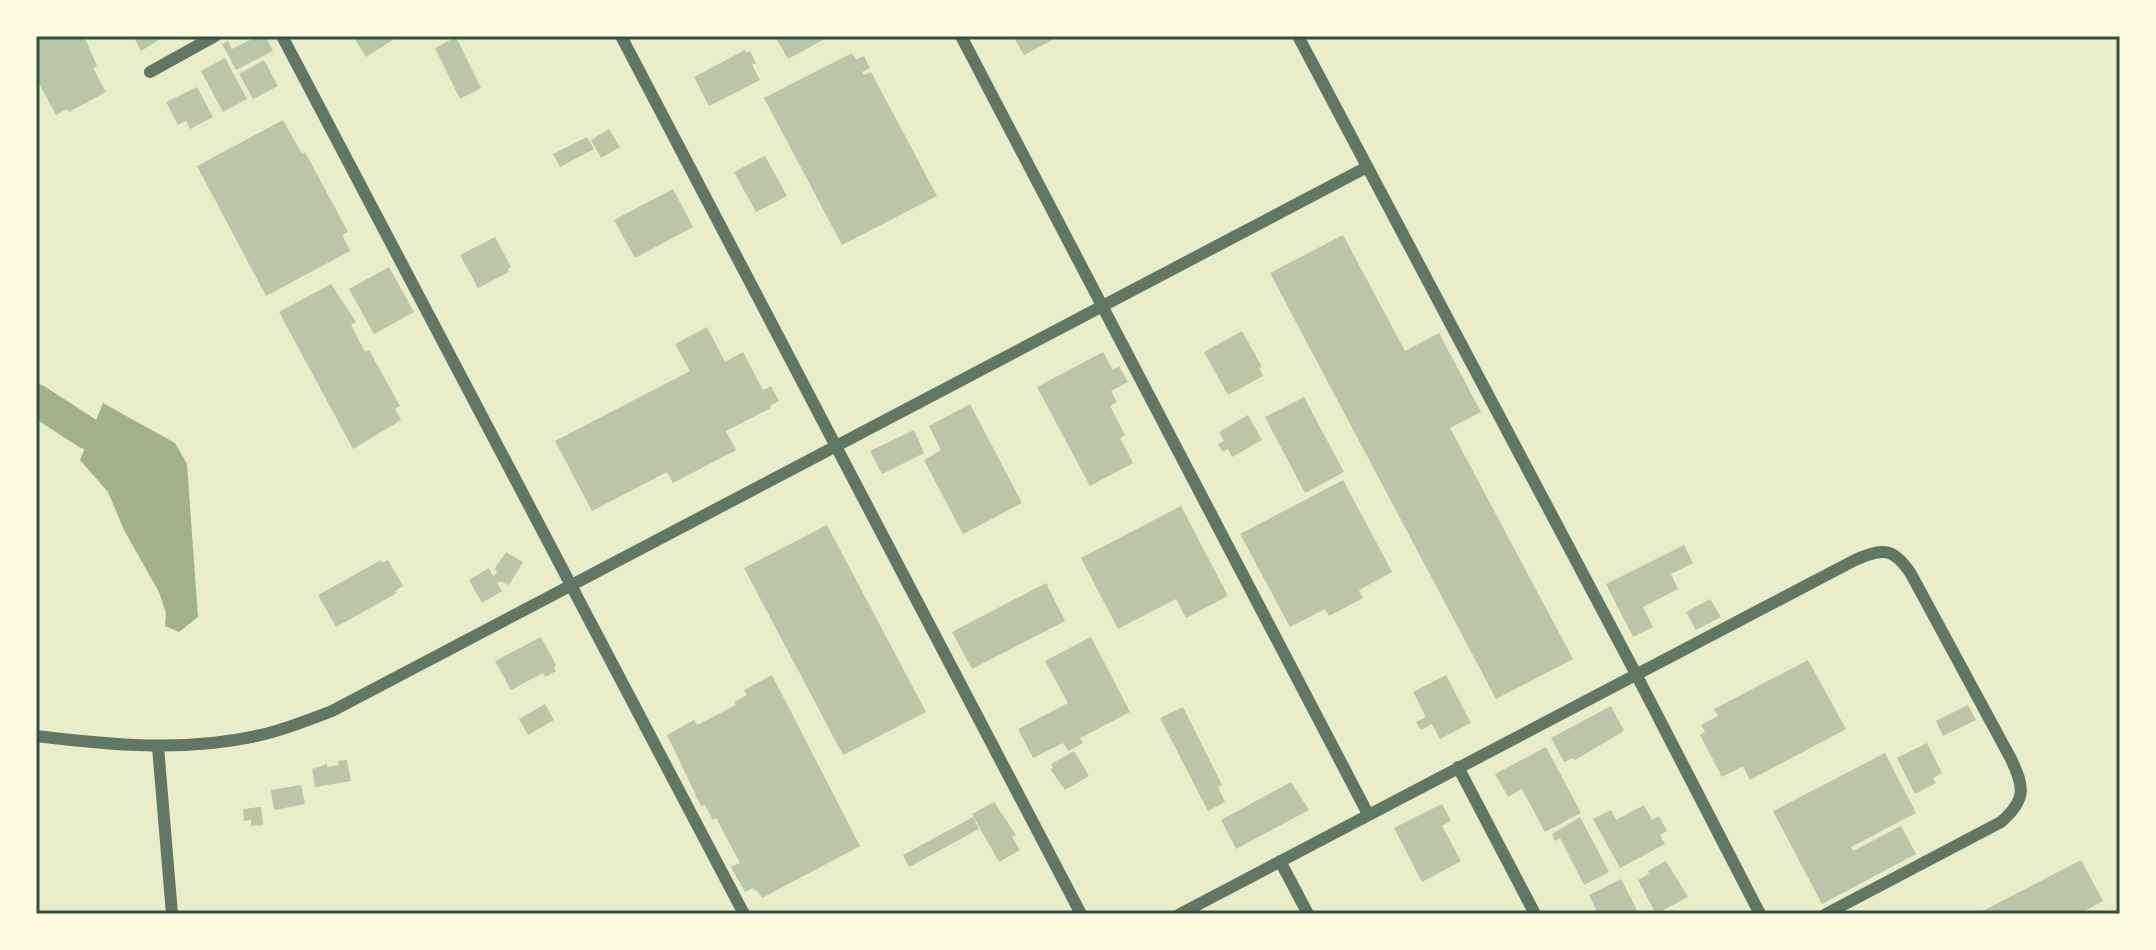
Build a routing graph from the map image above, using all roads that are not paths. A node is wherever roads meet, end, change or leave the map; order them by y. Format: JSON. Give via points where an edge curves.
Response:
{"nodes":[{"id":1,"x":215,"y":36,"type":"edge"},
{"id":2,"x":282,"y":36,"type":"edge"},
{"id":3,"x":621,"y":36,"type":"edge"},
{"id":4,"x":961,"y":36,"type":"edge"},
{"id":5,"x":1298,"y":36,"type":"edge"},
{"id":6,"x":150,"y":72,"type":"dead end"},
{"id":7,"x":1367,"y":167,"type":"junction"},
{"id":8,"x":1105,"y":307,"type":"junction"},
{"id":9,"x":838,"y":446,"type":"junction"},
{"id":10,"x":572,"y":586,"type":"junction"},
{"id":11,"x":1636,"y":674,"type":"junction"},
{"id":12,"x":36,"y":736,"type":"edge"},
{"id":13,"x":158,"y":747,"type":"junction"},
{"id":14,"x":1458,"y":767,"type":"junction"},
{"id":15,"x":1368,"y":814,"type":"junction"},
{"id":16,"x":1280,"y":861,"type":"junction"},
{"id":17,"x":172,"y":914,"type":"edge"},
{"id":18,"x":744,"y":914,"type":"edge"},
{"id":19,"x":1081,"y":914,"type":"edge"},
{"id":20,"x":1180,"y":914,"type":"edge"},
{"id":21,"x":1308,"y":914,"type":"edge"},
{"id":22,"x":1535,"y":914,"type":"edge"},
{"id":23,"x":1760,"y":914,"type":"edge"},
{"id":24,"x":1826,"y":914,"type":"edge"}],
"edges":[{"from":1,"to":6,"type":"street"},
{"from":2,"to":10,"type":"street"},
{"from":3,"to":9,"type":"street"},
{"from":4,"to":8,"type":"street"},
{"from":5,"to":7,"type":"street"},
{"from":7,"to":8,"type":"street"},
{"from":7,"to":11,"type":"street"},
{"from":8,"to":9,"type":"street"},
{"from":8,"to":15,"type":"street"},
{"from":9,"to":10,"type":"street"},
{"from":9,"to":19,"type":"street"},
{"from":10,"to":13,"type":"street","via":[[332,711],[258,736]]},
{"from":10,"to":18,"type":"street"},
{"from":11,"to":14,"type":"street"},
{"from":11,"to":23,"type":"street"},
{"from":11,"to":24,"type":"street","via":[[1866,554],[1890,552],[1906,565],[2011,759],[2021,797],[2001,822]]},
{"from":12,"to":13,"type":"street"},
{"from":13,"to":17,"type":"street"},
{"from":14,"to":15,"type":"street"},
{"from":14,"to":22,"type":"street"},
{"from":15,"to":16,"type":"street"},
{"from":16,"to":20,"type":"street"},
{"from":16,"to":21,"type":"street"}]}
